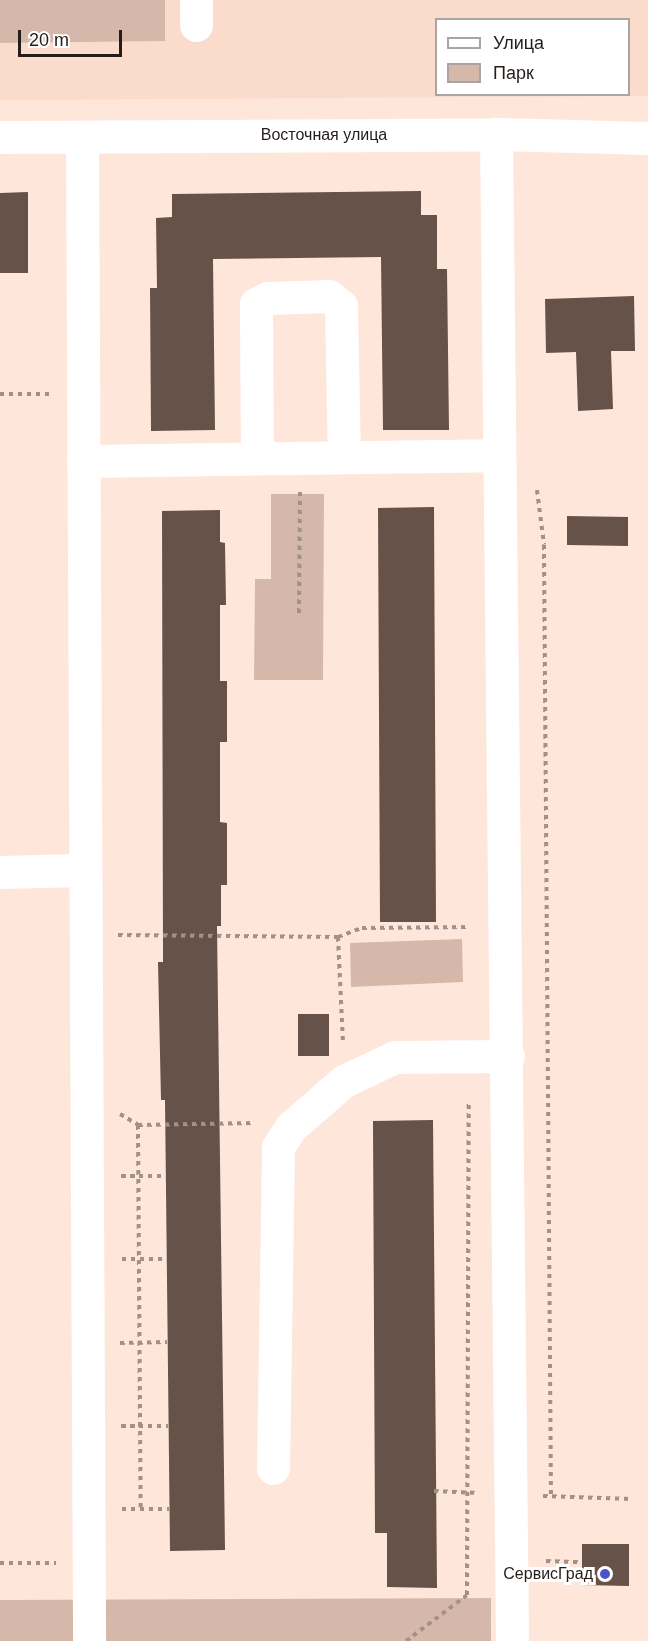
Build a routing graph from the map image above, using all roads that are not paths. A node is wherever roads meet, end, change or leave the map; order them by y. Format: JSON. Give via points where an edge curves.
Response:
{"nodes":[{"id":1,"x":496,"y":134,"type":"junction"},
{"id":2,"x":0,"y":137,"type":"edge"},
{"id":3,"x":82,"y":137,"type":"junction"},
{"id":4,"x":648,"y":138,"type":"edge"},
{"id":5,"x":497,"y":455,"type":"junction"},
{"id":6,"x":344,"y":457,"type":"junction"},
{"id":7,"x":257,"y":458,"type":"junction"},
{"id":8,"x":83,"y":461,"type":"junction"},
{"id":9,"x":84,"y":870,"type":"junction"},
{"id":10,"x":0,"y":872,"type":"edge"},
{"id":11,"x":508,"y":1056,"type":"junction"},
{"id":12,"x":273,"y":1468,"type":"dead end"},
{"id":13,"x":89,"y":1641,"type":"edge"},
{"id":14,"x":512,"y":1641,"type":"edge"}],
"edges":[{"from":1,"to":3,"type":"street","name":"Восточная улица"},
{"from":1,"to":4,"type":"street","name":"Восточная улица"},
{"from":1,"to":5,"type":"street"},
{"from":2,"to":3,"type":"street","name":"Восточная улица"},
{"from":3,"to":8,"type":"street"},
{"from":5,"to":6,"type":"street"},
{"from":5,"to":11,"type":"street"},
{"from":6,"to":7,"type":"street"},
{"from":6,"to":7,"type":"street","via":[[341,306],[329,296],[268,298],[256,304]]},
{"from":7,"to":8,"type":"street"},
{"from":8,"to":9,"type":"street"},
{"from":9,"to":10,"type":"street"},
{"from":9,"to":13,"type":"street"},
{"from":11,"to":12,"type":"street","via":[[394,1057],[344,1081],[291,1127],[278,1147]]},
{"from":11,"to":14,"type":"street"}]}
